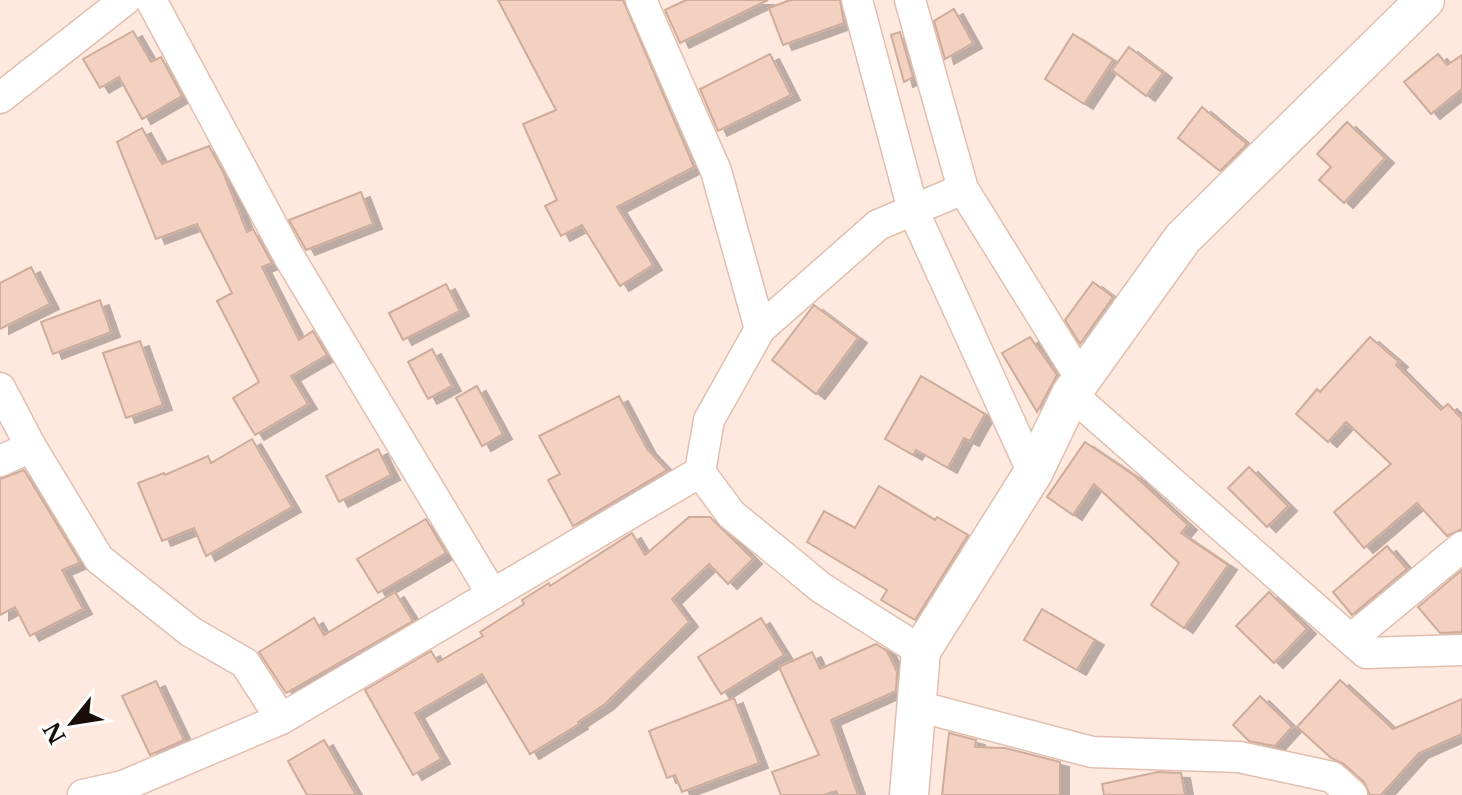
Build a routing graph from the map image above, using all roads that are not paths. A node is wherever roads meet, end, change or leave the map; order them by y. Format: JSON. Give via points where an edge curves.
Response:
{"nodes":[{"id":1,"x":125,"y":0,"type":"edge"},
{"id":2,"x":151,"y":0,"type":"edge"},
{"id":3,"x":641,"y":0,"type":"edge"},
{"id":4,"x":857,"y":0,"type":"edge"},
{"id":5,"x":910,"y":0,"type":"edge"},
{"id":6,"x":1425,"y":0,"type":"edge"},
{"id":7,"x":0,"y":98,"type":"edge"},
{"id":8,"x":963,"y":189,"type":"junction"},
{"id":9,"x":913,"y":210,"type":"junction"},
{"id":10,"x":760,"y":329,"type":"junction"},
{"id":11,"x":1076,"y":386,"type":"junction"},
{"id":12,"x":0,"y":388,"type":"edge"},
{"id":13,"x":31,"y":447,"type":"junction"},
{"id":14,"x":0,"y":461,"type":"edge"},
{"id":15,"x":700,"y":472,"type":"junction"},
{"id":16,"x":1033,"y":473,"type":"junction"},
{"id":17,"x":1462,"y":547,"type":"edge"},
{"id":18,"x":492,"y":594,"type":"junction"},
{"id":19,"x":1351,"y":639,"type":"junction"},
{"id":20,"x":1462,"y":650,"type":"edge"},
{"id":21,"x":921,"y":651,"type":"junction"},
{"id":22,"x":917,"y":706,"type":"junction"},
{"id":23,"x":281,"y":719,"type":"junction"},
{"id":24,"x":83,"y":795,"type":"edge"},
{"id":25,"x":909,"y":795,"type":"edge"},
{"id":26,"x":1352,"y":795,"type":"edge"}],
"edges":[{"from":1,"to":7,"type":"street"},
{"from":2,"to":18,"type":"street","via":[[288,255]]},
{"from":3,"to":10,"type":"street","via":[[716,171]]},
{"from":4,"to":9,"type":"street"},
{"from":5,"to":8,"type":"street"},
{"from":6,"to":11,"type":"street","via":[[1183,238]]},
{"from":8,"to":9,"type":"street"},
{"from":8,"to":11,"type":"street"},
{"from":9,"to":10,"type":"street","via":[[878,225]]},
{"from":9,"to":16,"type":"street"},
{"from":10,"to":15,"type":"street","via":[[709,420]]},
{"from":11,"to":16,"type":"street"},
{"from":11,"to":19,"type":"street"},
{"from":12,"to":13,"type":"street"},
{"from":13,"to":14,"type":"street"},
{"from":13,"to":23,"type":"street","via":[[99,559],[191,632],[245,663]]},
{"from":15,"to":18,"type":"street"},
{"from":15,"to":21,"type":"street","via":[[731,514],[820,587]]},
{"from":16,"to":21,"type":"street"},
{"from":17,"to":19,"type":"street"},
{"from":18,"to":23,"type":"street"},
{"from":19,"to":20,"type":"street","via":[[1366,653]]},
{"from":21,"to":22,"type":"street"},
{"from":22,"to":25,"type":"street"},
{"from":22,"to":26,"type":"street","via":[[1092,752],[1239,757],[1332,777]]},
{"from":23,"to":24,"type":"street","via":[[123,786]]}]}
